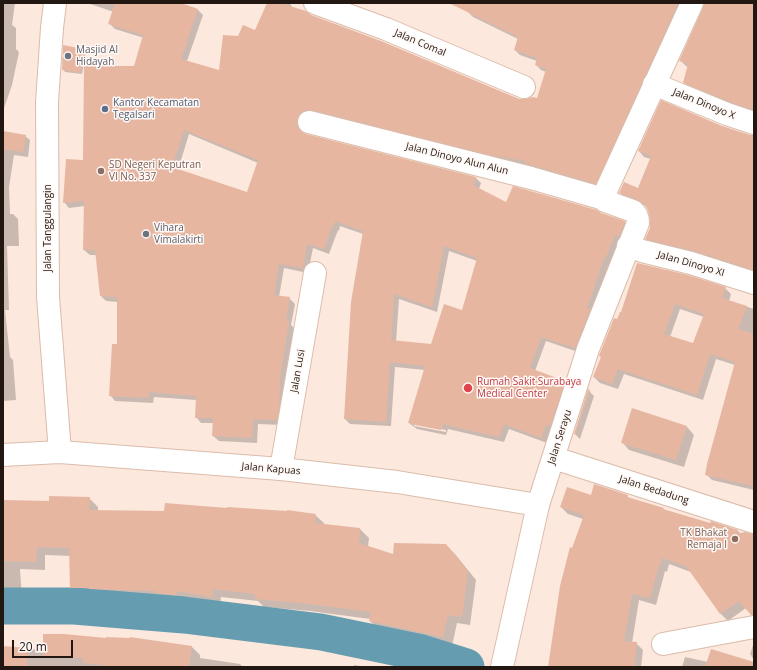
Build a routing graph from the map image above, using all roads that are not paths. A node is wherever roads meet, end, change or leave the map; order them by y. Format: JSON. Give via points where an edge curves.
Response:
{"nodes":[{"id":1,"x":55,"y":3,"type":"edge"},
{"id":2,"x":316,"y":3,"type":"edge"},
{"id":3,"x":692,"y":3,"type":"edge"},
{"id":4,"x":654,"y":84,"type":"junction"},
{"id":5,"x":524,"y":87,"type":"dead end"},
{"id":6,"x":309,"y":122,"type":"dead end"},
{"id":7,"x":754,"y":123,"type":"edge"},
{"id":8,"x":604,"y":199,"type":"junction"},
{"id":9,"x":635,"y":213,"type":"joint"},
{"id":10,"x":628,"y":246,"type":"junction"},
{"id":11,"x":315,"y":273,"type":"dead end"},
{"id":12,"x":754,"y":283,"type":"edge"},
{"id":13,"x":60,"y":452,"type":"junction"},
{"id":14,"x":3,"y":455,"type":"edge"},
{"id":15,"x":554,"y":458,"type":"junction"},
{"id":16,"x":281,"y":469,"type":"junction"},
{"id":17,"x":538,"y":505,"type":"junction"},
{"id":18,"x":754,"y":522,"type":"edge"},
{"id":19,"x":754,"y":627,"type":"edge"},
{"id":20,"x":663,"y":644,"type":"dead end"},
{"id":21,"x":503,"y":663,"type":"edge"}],
"edges":[{"from":1,"to":13,"type":"street","name":"Jalan Tanggulangin","via":[[48,102],[48,289]]},
{"from":2,"to":5,"type":"street","name":"Jalan Comal","via":[[386,29]]},
{"from":3,"to":4,"type":"street"},
{"from":4,"to":7,"type":"street","name":"Jalan Dinoyo X"},
{"from":4,"to":8,"type":"street"},
{"from":6,"to":8,"type":"street","name":"Jalan Dinoyo Alun Alun"},
{"from":8,"to":9,"type":"street","name":"Jalan Dinoyo Alun Alun"},
{"from":9,"to":10,"type":"street","name":"Jalan Serayu","via":[[638,223]]},
{"from":10,"to":12,"type":"street","name":"Jalan Dinoyo XI"},
{"from":10,"to":15,"type":"street","name":"Jalan Serayu","via":[[588,348]]},
{"from":11,"to":16,"type":"street","name":"Jalan Lusi"},
{"from":13,"to":14,"type":"street","name":"Jalan Kapuas"},
{"from":13,"to":16,"type":"street","name":"Jalan Kapuas"},
{"from":15,"to":17,"type":"street","name":"Jalan Serayu"},
{"from":15,"to":18,"type":"street","name":"Jalan Bedadung"},
{"from":16,"to":17,"type":"street","name":"Jalan Kapuas","via":[[398,482]]},
{"from":17,"to":21,"type":"street","name":"Jalan Serayu"},
{"from":19,"to":20,"type":"street"}]}
